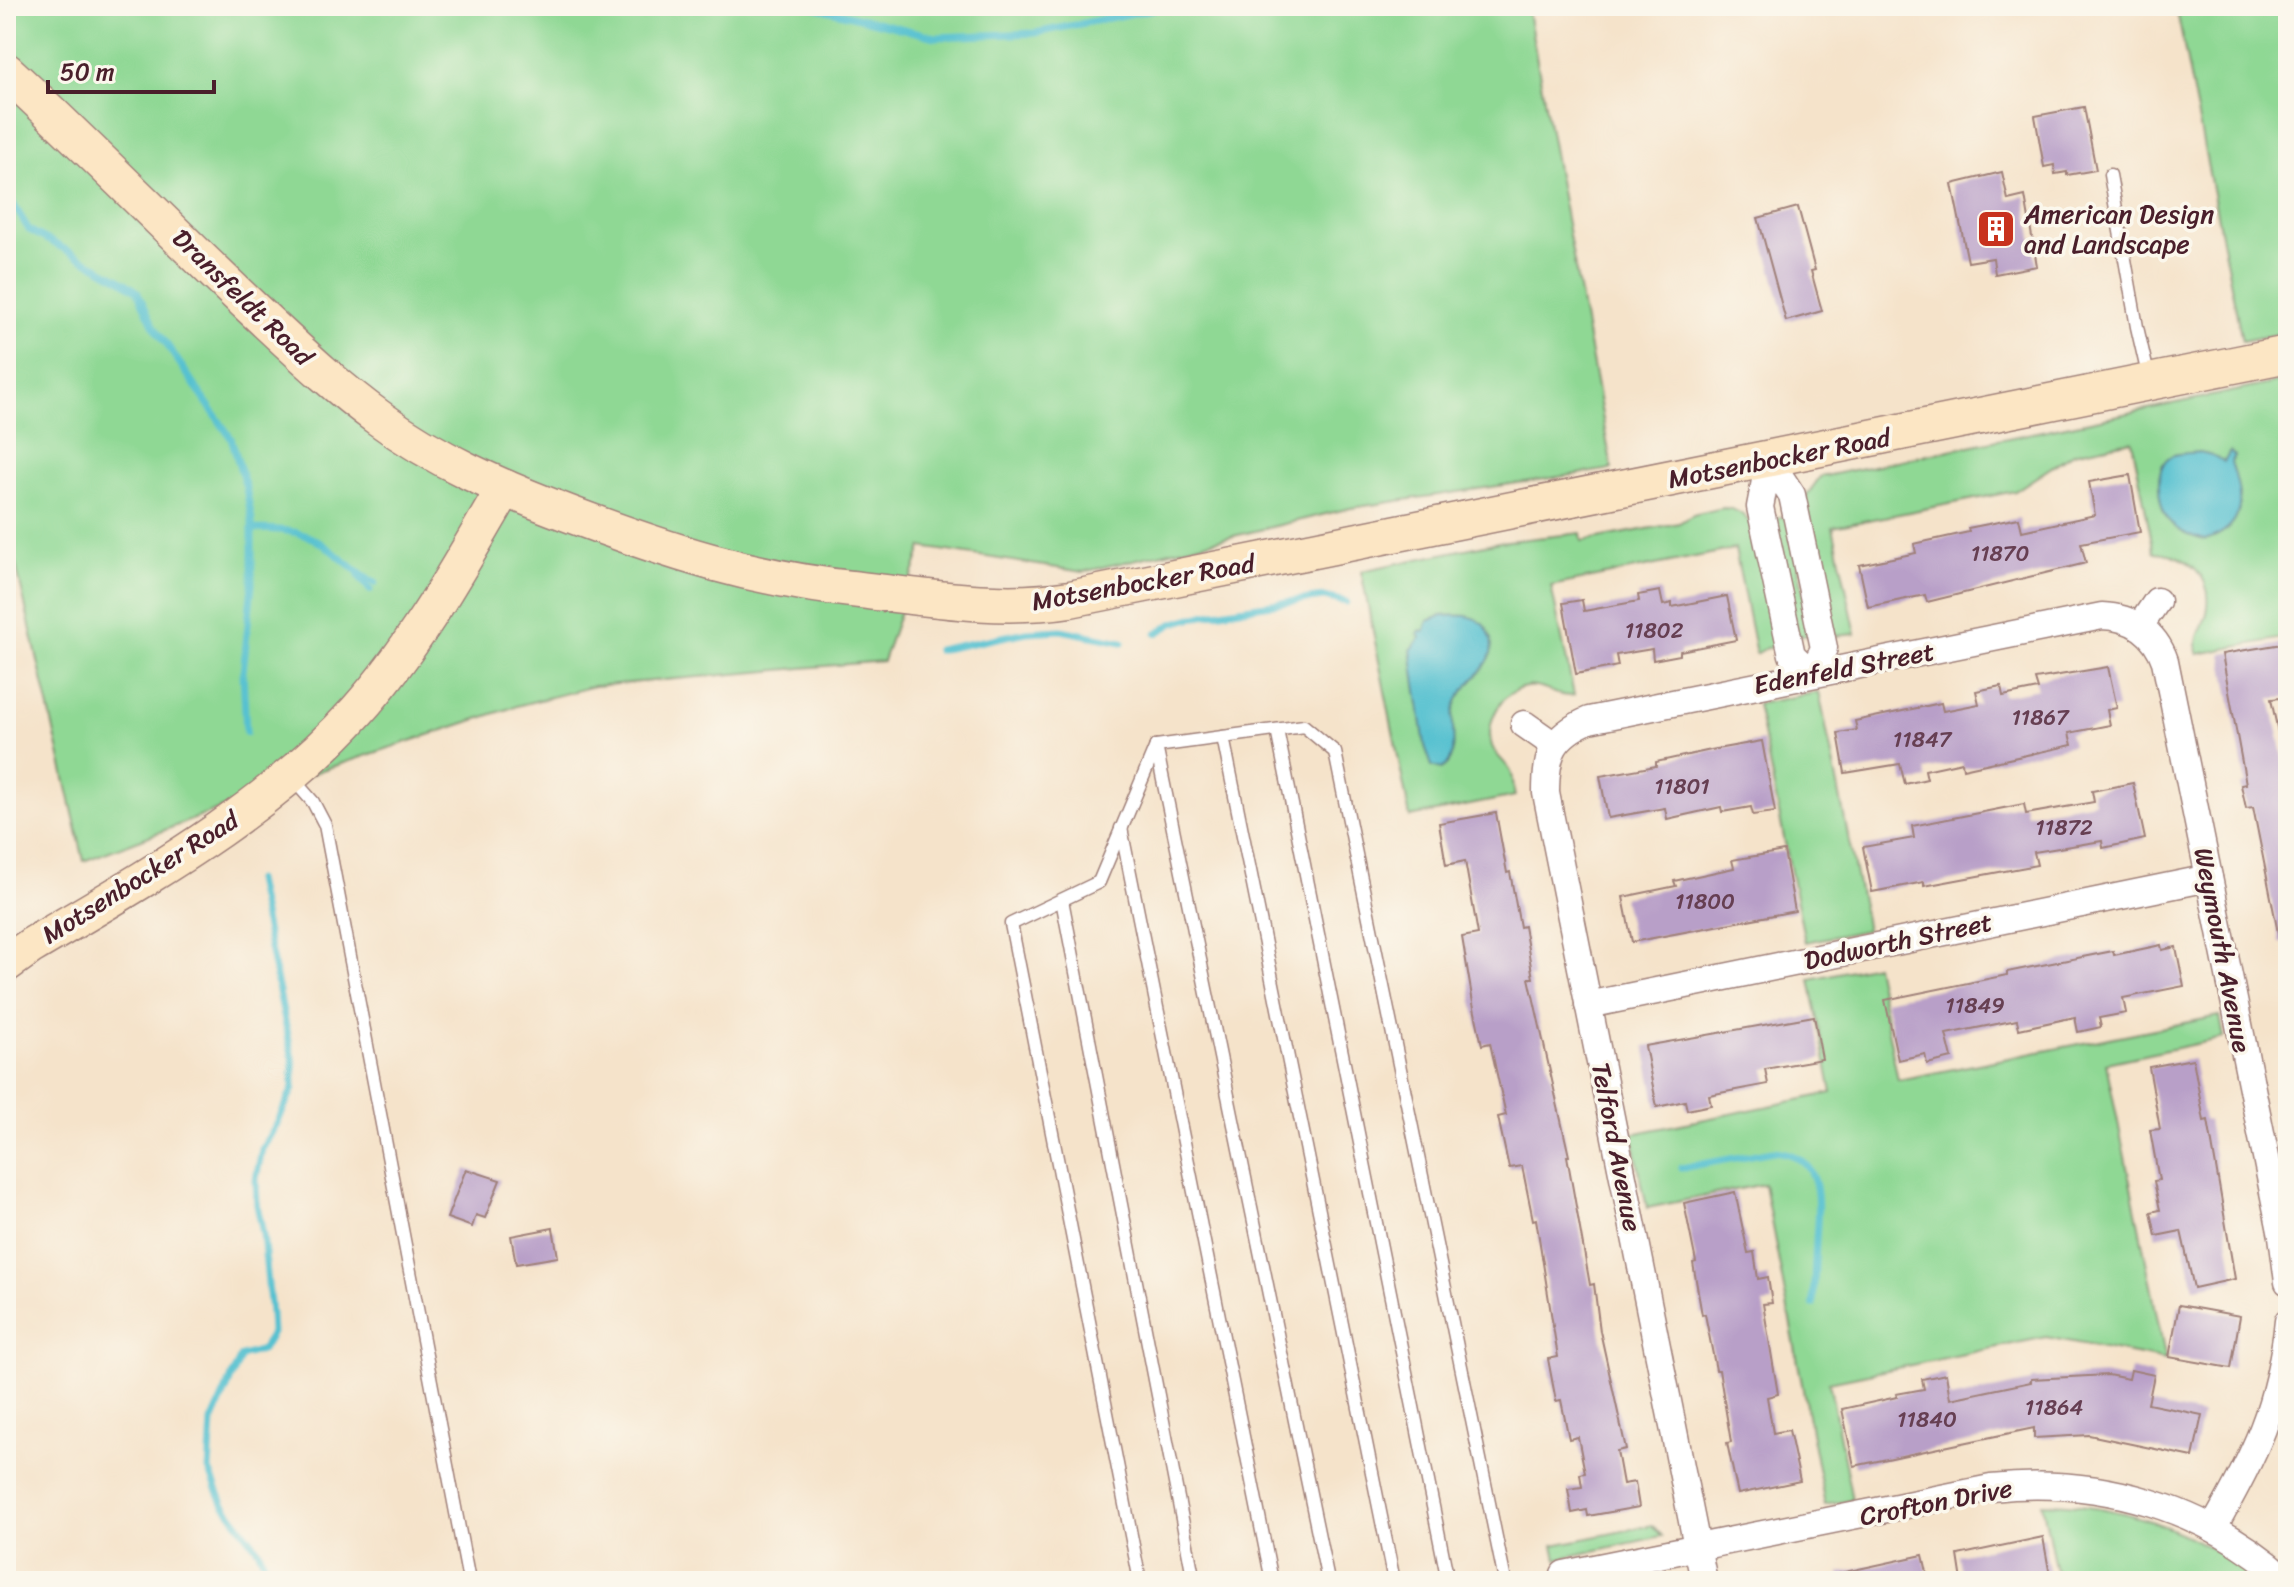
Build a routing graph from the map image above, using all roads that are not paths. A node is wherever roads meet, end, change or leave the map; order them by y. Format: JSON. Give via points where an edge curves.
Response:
{"nodes":[{"id":1,"x":6,"y":71,"type":"edge"},
{"id":2,"x":2110,"y":175,"type":"dead end"},
{"id":3,"x":2288,"y":354,"type":"edge"},
{"id":4,"x":2150,"y":382,"type":"junction"},
{"id":5,"x":1769,"y":460,"type":"junction"},
{"id":6,"x":505,"y":488,"type":"junction"},
{"id":7,"x":2157,"y":601,"type":"dead end"},
{"id":8,"x":2140,"y":626,"type":"junction"},
{"id":9,"x":1812,"y":674,"type":"junction"},
{"id":10,"x":1524,"y":724,"type":"dead end"},
{"id":11,"x":1277,"y":730,"type":"junction"},
{"id":12,"x":1223,"y":737,"type":"junction"},
{"id":13,"x":1554,"y":745,"type":"junction"},
{"id":14,"x":1156,"y":746,"type":"junction"},
{"id":15,"x":290,"y":775,"type":"junction"},
{"id":16,"x":1121,"y":828,"type":"junction"},
{"id":17,"x":2209,"y":878,"type":"junction"},
{"id":18,"x":1062,"y":900,"type":"junction"},
{"id":19,"x":6,"y":964,"type":"edge"},
{"id":20,"x":1588,"y":1005,"type":"junction"},
{"id":21,"x":2285,"y":1235,"type":"edge"},
{"id":22,"x":2288,"y":1282,"type":"edge"},
{"id":23,"x":2288,"y":1321,"type":"edge"},
{"id":24,"x":2213,"y":1528,"type":"junction"},
{"id":25,"x":1698,"y":1549,"type":"junction"},
{"id":26,"x":1564,"y":1574,"type":"dead end"},
{"id":27,"x":469,"y":1581,"type":"edge"},
{"id":28,"x":1140,"y":1581,"type":"edge"},
{"id":29,"x":1194,"y":1581,"type":"edge"},
{"id":30,"x":1272,"y":1581,"type":"edge"},
{"id":31,"x":1328,"y":1581,"type":"edge"},
{"id":32,"x":1394,"y":1581,"type":"edge"},
{"id":33,"x":1448,"y":1581,"type":"edge"},
{"id":34,"x":1505,"y":1581,"type":"edge"},
{"id":35,"x":1704,"y":1581,"type":"edge"},
{"id":36,"x":2288,"y":1581,"type":"edge"}],
"edges":[{"from":1,"to":6,"type":"main road","name":"Dransfeldt Road","via":[[341,388],[413,441]]},
{"from":2,"to":4,"type":"lane"},
{"from":3,"to":4,"type":"main road","name":"Motsenbocker Road"},
{"from":4,"to":5,"type":"main road","name":"Motsenbocker Road"},
{"from":5,"to":6,"type":"main road","name":"Motsenbocker Road","via":[[1101,593],[1021,604],[834,588],[762,575],[655,547]]},
{"from":5,"to":9,"type":"street","via":[[1792,495],[1824,648]]},
{"from":6,"to":15,"type":"main road","name":"Motsenbocker Road","via":[[406,651],[350,719]]},
{"from":7,"to":8,"type":"street"},
{"from":8,"to":9,"type":"street","name":"Edenfeld Street","via":[[2102,616]]},
{"from":8,"to":17,"type":"street","name":"Weymouth Avenue","via":[[2165,661]]},
{"from":9,"to":13,"type":"street","name":"Edenfeld Street","via":[[1589,720]]},
{"from":10,"to":13,"type":"street"},
{"from":11,"to":12,"type":"lane"},
{"from":11,"to":33,"type":"lane"},
{"from":11,"to":34,"type":"lane","via":[[1304,726],[1335,752]]},
{"from":12,"to":14,"type":"lane"},
{"from":12,"to":32,"type":"lane"},
{"from":13,"to":20,"type":"street","name":"Telford Avenue","via":[[1546,793]]},
{"from":14,"to":16,"type":"lane"},
{"from":14,"to":31,"type":"lane"},
{"from":15,"to":19,"type":"main road","name":"Motsenbocker Road","via":[[199,846]]},
{"from":15,"to":27,"type":"lane","via":[[325,825]]},
{"from":16,"to":18,"type":"lane","via":[[1099,882]]},
{"from":16,"to":30,"type":"lane"},
{"from":17,"to":20,"type":"street","name":"Dodworth Street"},
{"from":17,"to":21,"type":"street","name":"Weymouth Avenue"},
{"from":18,"to":28,"type":"lane","via":[[1011,924]]},
{"from":18,"to":29,"type":"lane"},
{"from":20,"to":25,"type":"street","name":"Telford Avenue"},
{"from":21,"to":22,"type":"street","name":"Weymouth Avenue"},
{"from":23,"to":24,"type":"street","via":[[2267,1422]]},
{"from":24,"to":25,"type":"street","name":"Crofton Drive","via":[[2125,1494],[2030,1485],[1991,1488]]},
{"from":24,"to":36,"type":"street","name":"Crofton Drive"},
{"from":25,"to":26,"type":"street","name":"Crofton Drive"},
{"from":25,"to":35,"type":"street","name":"Telford Avenue"}]}
